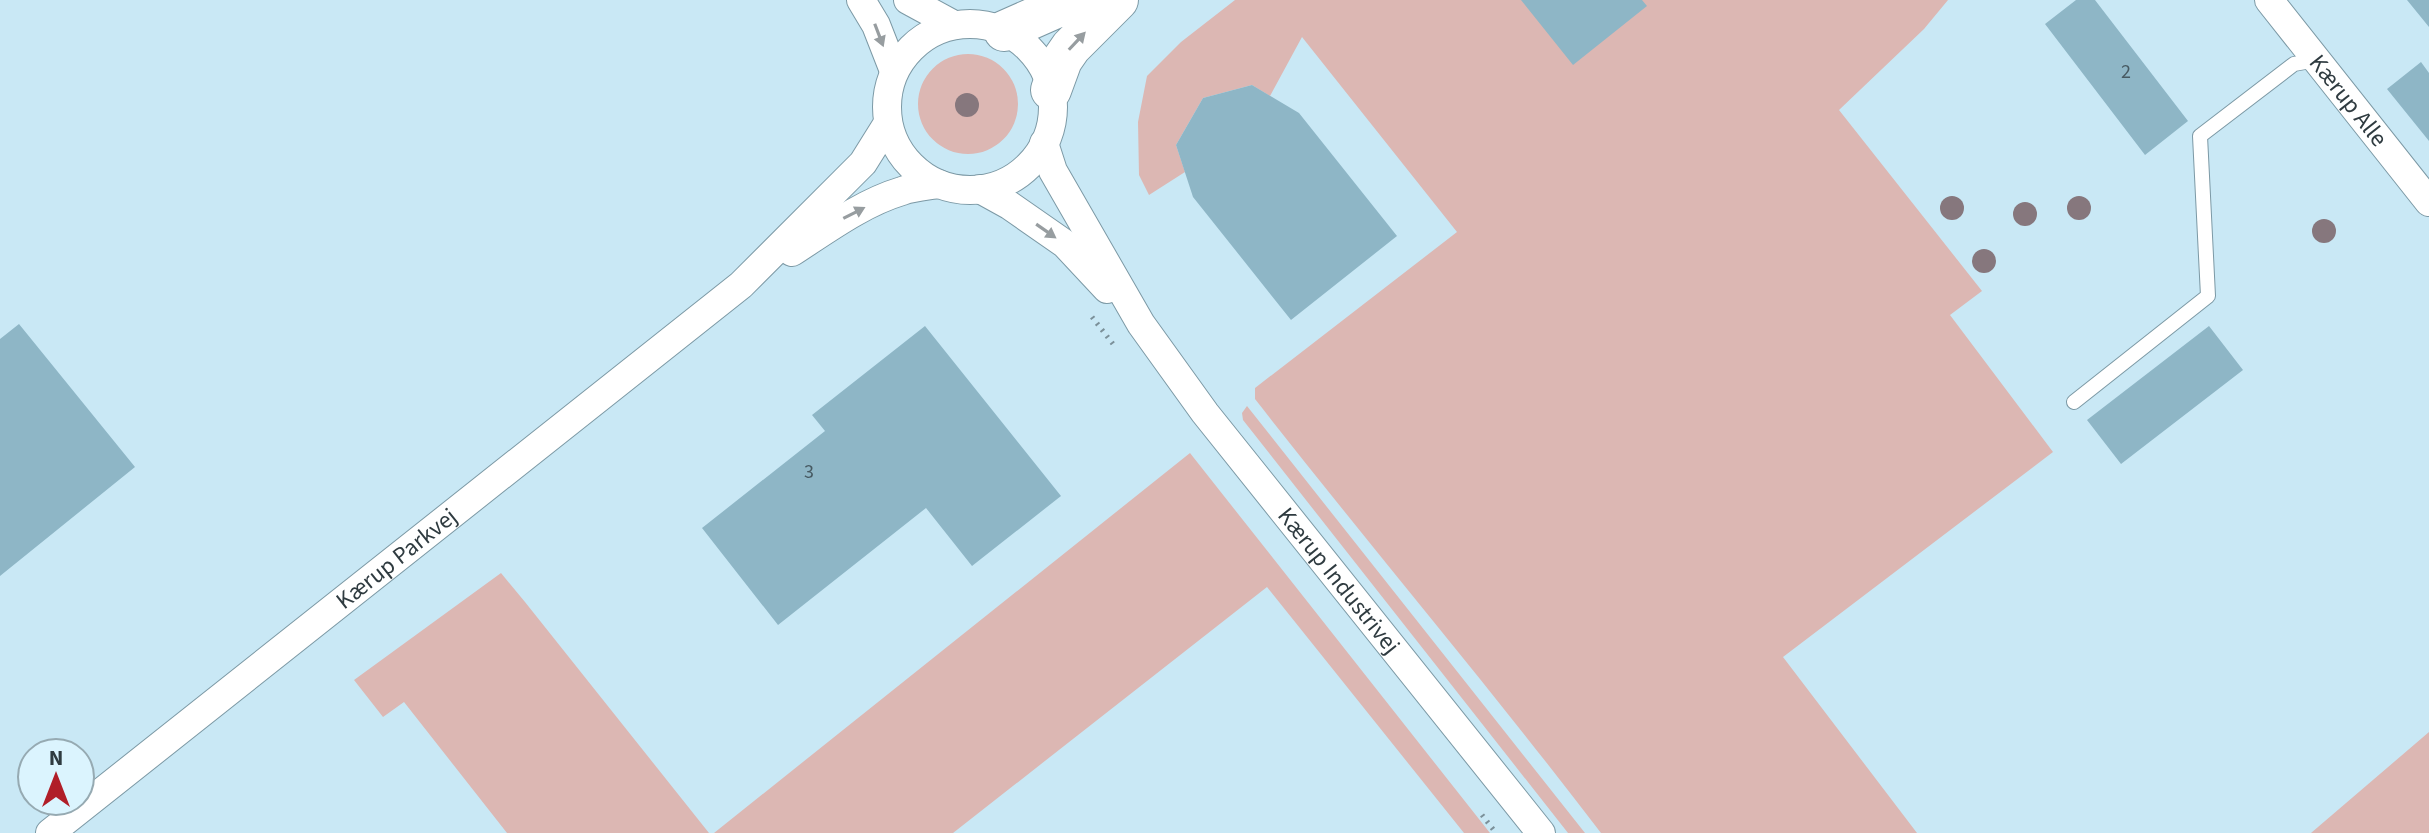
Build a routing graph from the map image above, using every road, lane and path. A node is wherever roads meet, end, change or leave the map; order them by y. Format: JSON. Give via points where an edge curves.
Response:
{"nodes":[{"id":1,"x":861,"y":0,"type":"edge"},
{"id":2,"x":908,"y":0,"type":"edge"},
{"id":3,"x":1074,"y":0,"type":"edge"},
{"id":4,"x":1118,"y":0,"type":"edge"},
{"id":5,"x":2269,"y":0,"type":"edge"},
{"id":6,"x":954,"y":25,"type":"junction"},
{"id":7,"x":1004,"y":31,"type":"junction"},
{"id":8,"x":2316,"y":60,"type":"junction"},
{"id":9,"x":894,"y":71,"type":"junction"},
{"id":10,"x":1051,"y":90,"type":"junction"},
{"id":11,"x":888,"y":123,"type":"junction"},
{"id":12,"x":1044,"y":143,"type":"junction"},
{"id":13,"x":939,"y":184,"type":"junction"},
{"id":14,"x":980,"y":189,"type":"junction"},
{"id":15,"x":2429,"y":202,"type":"edge"},
{"id":16,"x":741,"y":285,"type":"junction"},
{"id":17,"x":1141,"y":324,"type":"junction"},
{"id":18,"x":2074,"y":402,"type":"dead end"},
{"id":19,"x":50,"y":833,"type":"edge"},
{"id":20,"x":1541,"y":833,"type":"edge"}],
"edges":[{"from":1,"to":9,"type":"street","one_way":true},
{"from":2,"to":6,"type":"street"},
{"from":3,"to":7,"type":"street"},
{"from":10,"to":4,"type":"street","one_way":true,"via":[[1071,47]]},
{"from":5,"to":8,"type":"street","name":"Kærup Alle"},
{"from":6,"to":7,"type":"street"},
{"from":6,"to":9,"type":"street","via":[[919,40]]},
{"from":7,"to":10,"type":"street","via":[[1034,54]]},
{"from":8,"to":15,"type":"street","name":"Kærup Alle"},
{"from":8,"to":18,"type":"lane","via":[[2294,64],[2200,136],[2208,296]]},
{"from":9,"to":11,"type":"street"},
{"from":10,"to":12,"type":"street","via":[[1052,117]]},
{"from":11,"to":13,"type":"street","via":[[905,159]]},
{"from":11,"to":16,"type":"street","name":"Kærup Parkvej","via":[[863,163]]},
{"from":12,"to":14,"type":"street","via":[[1019,174]]},
{"from":12,"to":17,"type":"street","name":"Kærup Industrivej","via":[[1053,171]]},
{"from":13,"to":14,"type":"street"},
{"from":16,"to":13,"type":"street","name":"Kærup Parkvej","one_way":true,"via":[[874,203]]},
{"from":14,"to":17,"type":"street","name":"Kærup Industrivej","one_way":true,"via":[[1065,244]]},
{"from":16,"to":19,"type":"street","name":"Kærup Parkvej"},
{"from":17,"to":20,"type":"street","name":"Kærup Industrivej","via":[[1205,413]]}]}
